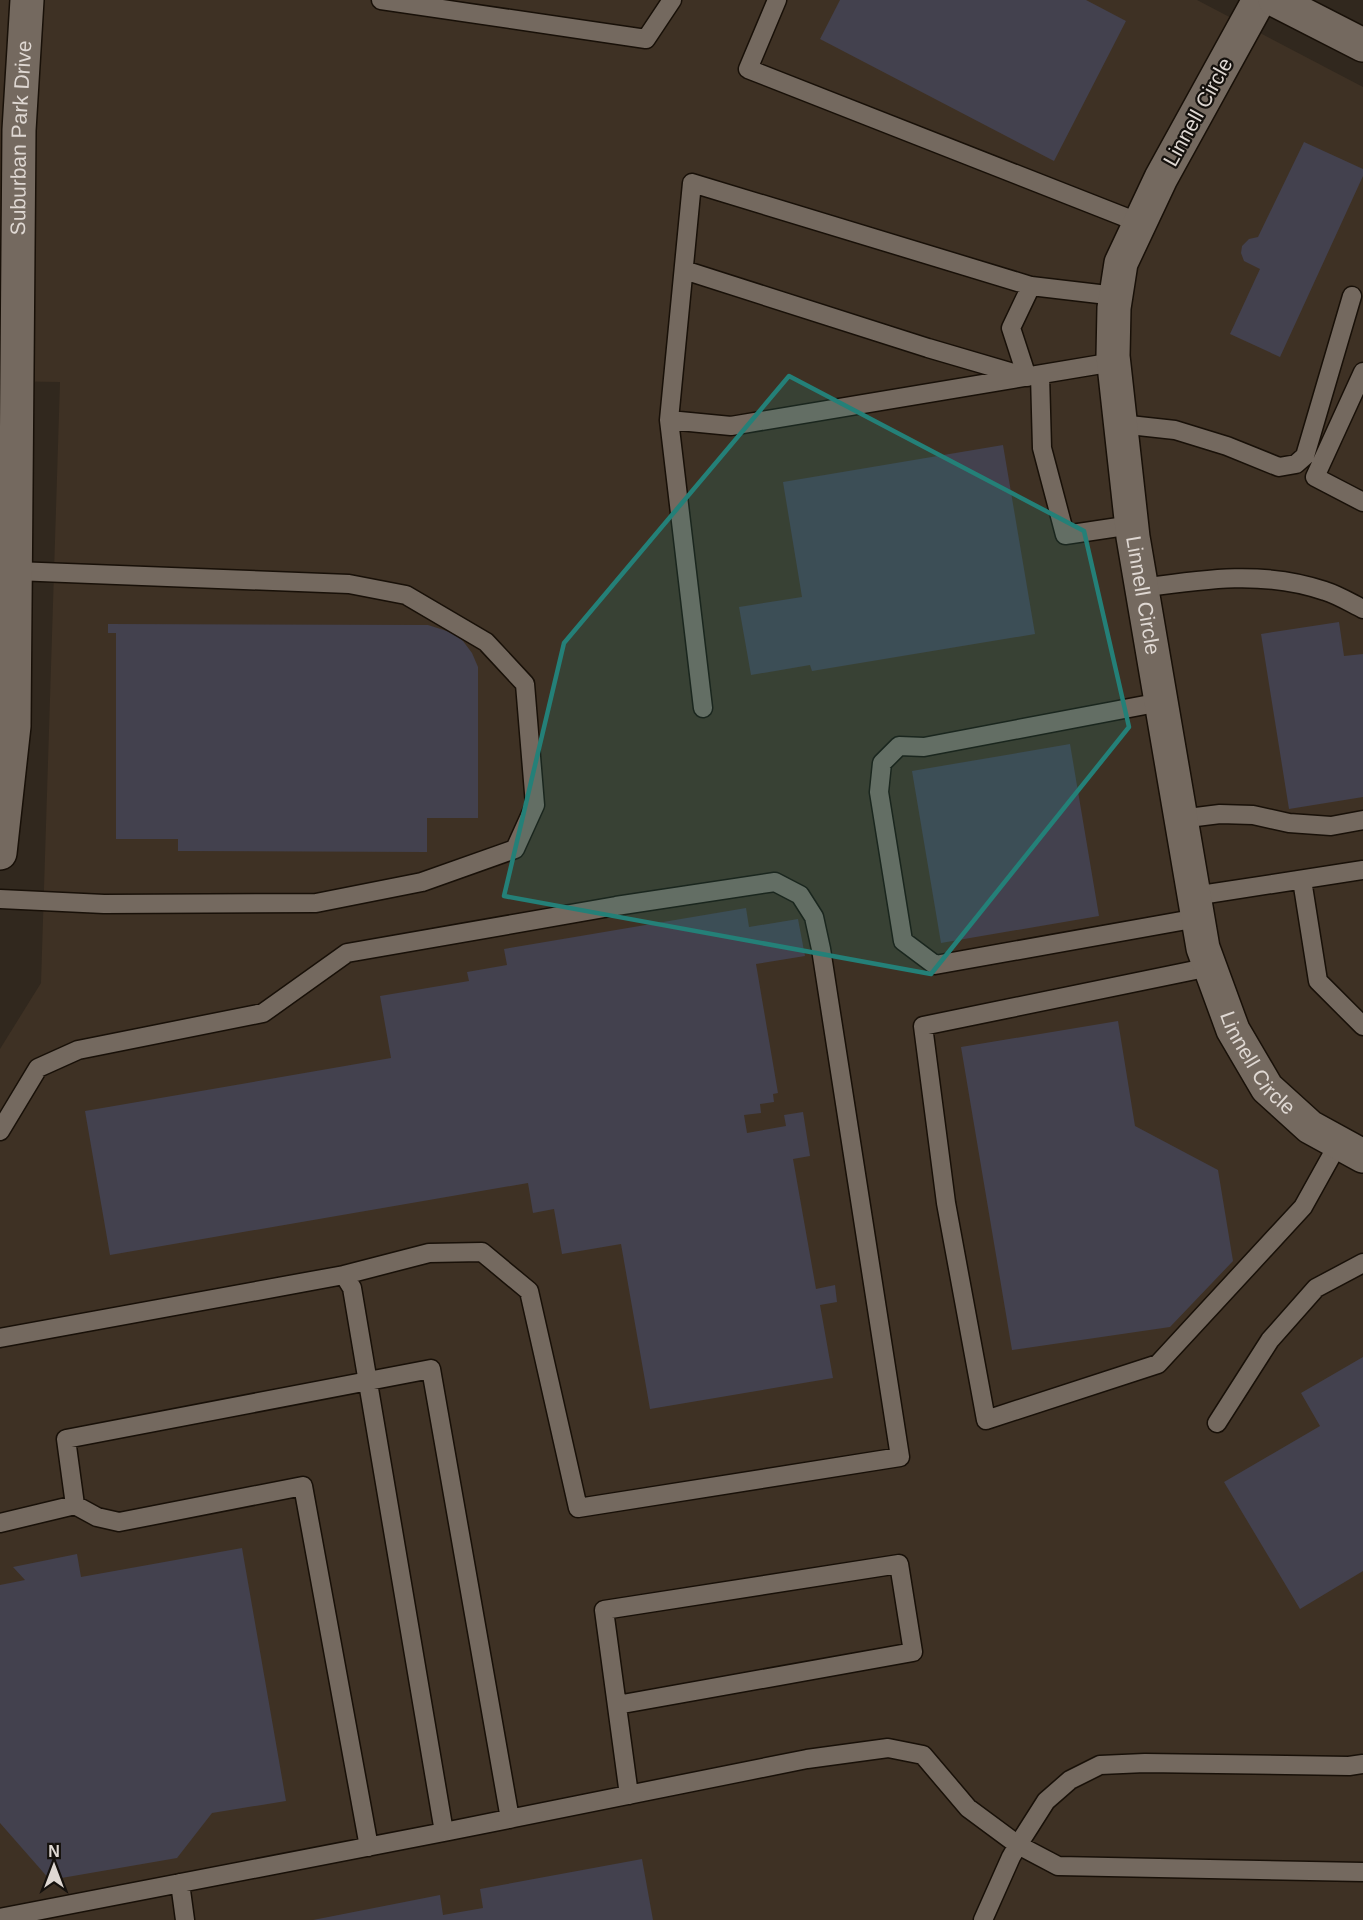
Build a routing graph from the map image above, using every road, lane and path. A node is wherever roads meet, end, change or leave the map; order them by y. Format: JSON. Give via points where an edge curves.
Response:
{"nodes":[{"id":1,"x":27,"y":0,"type":"edge"},
{"id":2,"x":381,"y":0,"type":"edge"},
{"id":3,"x":672,"y":0,"type":"edge"},
{"id":4,"x":777,"y":0,"type":"edge"},
{"id":5,"x":1259,"y":0,"type":"edge"},
{"id":6,"x":1275,"y":0,"type":"edge"},
{"id":7,"x":1363,"y":45,"type":"edge"},
{"id":8,"x":9,"y":154,"type":"edge"},
{"id":9,"x":1140,"y":223,"type":"junction"},
{"id":10,"x":684,"y":270,"type":"junction"},
{"id":11,"x":1031,"y":286,"type":"junction"},
{"id":12,"x":1116,"y":296,"type":"junction"},
{"id":13,"x":1352,"y":296,"type":"dead end"},
{"id":14,"x":1114,"y":362,"type":"junction"},
{"id":15,"x":1363,"y":372,"type":"edge"},
{"id":16,"x":1034,"y":376,"type":"junction"},
{"id":17,"x":669,"y":420,"type":"junction"},
{"id":18,"x":1120,"y":424,"type":"junction"},
{"id":19,"x":1363,"y":502,"type":"edge"},
{"id":20,"x":1132,"y":525,"type":"junction"},
{"id":21,"x":15,"y":571,"type":"junction"},
{"id":22,"x":1142,"y":588,"type":"junction"},
{"id":23,"x":1363,"y":609,"type":"edge"},
{"id":24,"x":1161,"y":702,"type":"junction"},
{"id":25,"x":703,"y":708,"type":"dead end"},
{"id":26,"x":1180,"y":819,"type":"junction"},
{"id":27,"x":1363,"y":820,"type":"edge"},
{"id":28,"x":0,"y":853,"type":"edge"},
{"id":29,"x":1363,"y":870,"type":"edge"},
{"id":30,"x":1302,"y":880,"type":"junction"},
{"id":31,"x":0,"y":899,"type":"edge"},
{"id":32,"x":1196,"y":907,"type":"junction"},
{"id":33,"x":1210,"y":967,"type":"junction"},
{"id":34,"x":1363,"y":1026,"type":"edge"},
{"id":35,"x":0,"y":1131,"type":"edge"},
{"id":36,"x":1351,"y":1150,"type":"edge"},
{"id":37,"x":1363,"y":1263,"type":"edge"},
{"id":38,"x":344,"y":1275,"type":"junction"},
{"id":39,"x":0,"y":1338,"type":"edge"},
{"id":40,"x":368,"y":1381,"type":"junction"},
{"id":41,"x":1217,"y":1423,"type":"dead end"},
{"id":42,"x":75,"y":1504,"type":"junction"},
{"id":43,"x":0,"y":1523,"type":"edge"},
{"id":44,"x":617,"y":1706,"type":"junction"},
{"id":45,"x":1363,"y":1764,"type":"edge"},
{"id":46,"x":629,"y":1795,"type":"junction"},
{"id":47,"x":510,"y":1819,"type":"junction"},
{"id":48,"x":444,"y":1832,"type":"junction"},
{"id":49,"x":1018,"y":1845,"type":"junction"},
{"id":50,"x":369,"y":1847,"type":"junction"},
{"id":51,"x":1363,"y":1872,"type":"edge"},
{"id":52,"x":180,"y":1883,"type":"junction"},
{"id":53,"x":0,"y":1918,"type":"edge"},
{"id":54,"x":185,"y":1920,"type":"edge"},
{"id":55,"x":983,"y":1920,"type":"edge"}],
"edges":[{"from":1,"to":8,"type":"street","name":"Suburban Park Drive"},
{"from":2,"to":3,"type":"lane","via":[[646,39]]},
{"from":4,"to":9,"type":"lane","via":[[748,69]]},
{"from":5,"to":9,"type":"street","name":"Linnell Circle"},
{"from":6,"to":7,"type":"street"},
{"from":8,"to":21,"type":"street","name":"Suburban Park Drive"},
{"from":9,"to":12,"type":"street","name":"Linnell Circle","via":[[1121,263]]},
{"from":10,"to":11,"type":"lane","via":[[692,183]]},
{"from":10,"to":16,"type":"lane","via":[[928,348]]},
{"from":10,"to":17,"type":"lane"},
{"from":11,"to":12,"type":"lane"},
{"from":11,"to":16,"type":"lane","via":[[1011,328]]},
{"from":12,"to":14,"type":"street","name":"Linnell Circle"},
{"from":13,"to":18,"type":"lane","via":[[1305,456],[1296,464],[1279,466],[1175,430]]},
{"from":14,"to":16,"type":"lane"},
{"from":14,"to":18,"type":"street","name":"Linnell Circle"},
{"from":15,"to":19,"type":"lane","via":[[1315,477]]},
{"from":16,"to":17,"type":"lane","via":[[731,426]]},
{"from":16,"to":20,"type":"lane","via":[[1042,448],[1065,535]]},
{"from":17,"to":25,"type":"lane"},
{"from":18,"to":20,"type":"street","name":"Linnell Circle"},
{"from":20,"to":22,"type":"street","name":"Linnell Circle"},
{"from":21,"to":28,"type":"street","name":"Suburban Park Drive","via":[[14,726]]},
{"from":21,"to":31,"type":"lane","via":[[349,584],[406,595],[486,642],[525,684],[535,805],[515,849],[422,882],[316,903],[104,904]]},
{"from":22,"to":23,"type":"lane","via":[[1203,579],[1287,580],[1327,592]]},
{"from":22,"to":24,"type":"street","name":"Linnell Circle"},
{"from":24,"to":26,"type":"street","name":"Linnell Circle"},
{"from":24,"to":32,"type":"lane","via":[[924,747],[899,746],[882,763],[879,792],[903,941],[935,965]]},
{"from":26,"to":27,"type":"lane","via":[[1253,815],[1331,826]]},
{"from":26,"to":32,"type":"street","name":"Linnell Circle"},
{"from":29,"to":30,"type":"lane"},
{"from":30,"to":32,"type":"lane"},
{"from":30,"to":34,"type":"lane","via":[[1318,981]]},
{"from":32,"to":33,"type":"street","name":"Linnell Circle"},
{"from":33,"to":36,"type":"street","name":"Linnell Circle","via":[[1233,1030],[1268,1088],[1310,1127]]},
{"from":33,"to":36,"type":"lane","via":[[923,1026],[946,1203],[986,1420],[1158,1365]]},
{"from":35,"to":38,"type":"lane","via":[[38,1068],[78,1050],[263,1013],[347,953],[774,882],[800,895],[814,917],[821,949],[900,1457],[578,1508],[529,1291],[482,1252],[429,1253]]},
{"from":37,"to":41,"type":"lane","via":[[1316,1287],[1270,1340]]},
{"from":38,"to":39,"type":"lane"},
{"from":38,"to":40,"type":"lane","via":[[352,1287]]},
{"from":40,"to":42,"type":"lane","via":[[66,1439]]},
{"from":40,"to":47,"type":"lane","via":[[431,1369]]},
{"from":40,"to":48,"type":"lane"},
{"from":42,"to":43,"type":"lane"},
{"from":42,"to":50,"type":"lane","via":[[97,1517],[119,1522],[303,1486]]},
{"from":44,"to":44,"type":"lane","via":[[604,1610],[899,1564],[913,1652]]},
{"from":44,"to":46,"type":"lane"},
{"from":45,"to":49,"type":"lane","via":[[1100,1765],[1070,1780],[1046,1801]]},
{"from":46,"to":47,"type":"lane"},
{"from":46,"to":49,"type":"lane","via":[[888,1748],[923,1755],[968,1808]]},
{"from":47,"to":48,"type":"lane"},
{"from":48,"to":50,"type":"lane"},
{"from":49,"to":51,"type":"lane","via":[[1058,1866]]},
{"from":49,"to":55,"type":"lane"},
{"from":50,"to":52,"type":"lane"},
{"from":52,"to":53,"type":"lane"},
{"from":52,"to":54,"type":"lane"}]}
